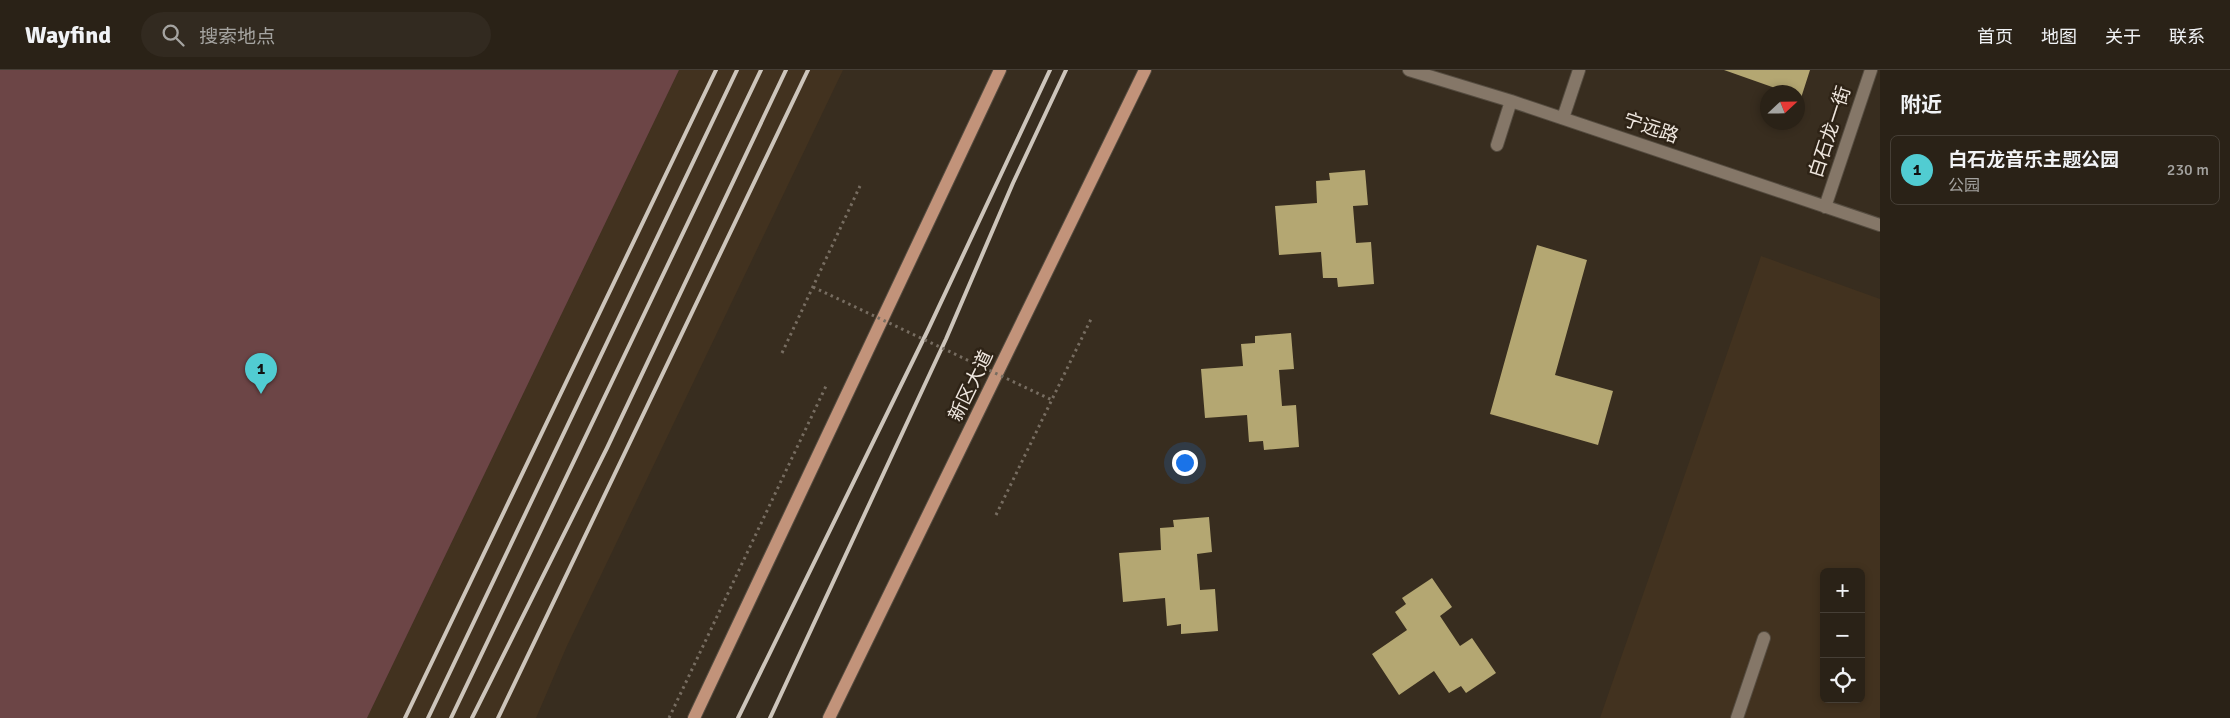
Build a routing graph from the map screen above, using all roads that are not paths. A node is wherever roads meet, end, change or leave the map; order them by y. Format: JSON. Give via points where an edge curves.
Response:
{"nodes":[{"id":1,"x":1000,"y":70,"type":"edge"},
{"id":2,"x":1146,"y":70,"type":"edge"},
{"id":3,"x":1409,"y":70,"type":"edge"},
{"id":4,"x":1579,"y":70,"type":"edge"},
{"id":5,"x":1871,"y":70,"type":"edge"},
{"id":6,"x":1511,"y":101,"type":"junction"},
{"id":7,"x":1563,"y":118,"type":"junction"},
{"id":8,"x":1497,"y":145,"type":"dead end"},
{"id":9,"x":1826,"y":206,"type":"junction"},
{"id":10,"x":1880,"y":225,"type":"edge"},
{"id":11,"x":1764,"y":638,"type":"dead end"},
{"id":12,"x":694,"y":718,"type":"edge"},
{"id":13,"x":830,"y":718,"type":"edge"},
{"id":14,"x":1737,"y":718,"type":"edge"}],
"edges":[{"from":1,"to":12,"type":"main road"},
{"from":2,"to":13,"type":"main road","name":"新区大道"},
{"from":3,"to":6,"type":"street","name":"宁远路"},
{"from":4,"to":7,"type":"street"},
{"from":5,"to":9,"type":"street","name":"白石龙一街"},
{"from":6,"to":7,"type":"street","name":"宁远路"},
{"from":6,"to":8,"type":"street"},
{"from":7,"to":9,"type":"street","name":"宁远路"},
{"from":9,"to":10,"type":"street","name":"宁远路"},
{"from":11,"to":14,"type":"street"}]}
